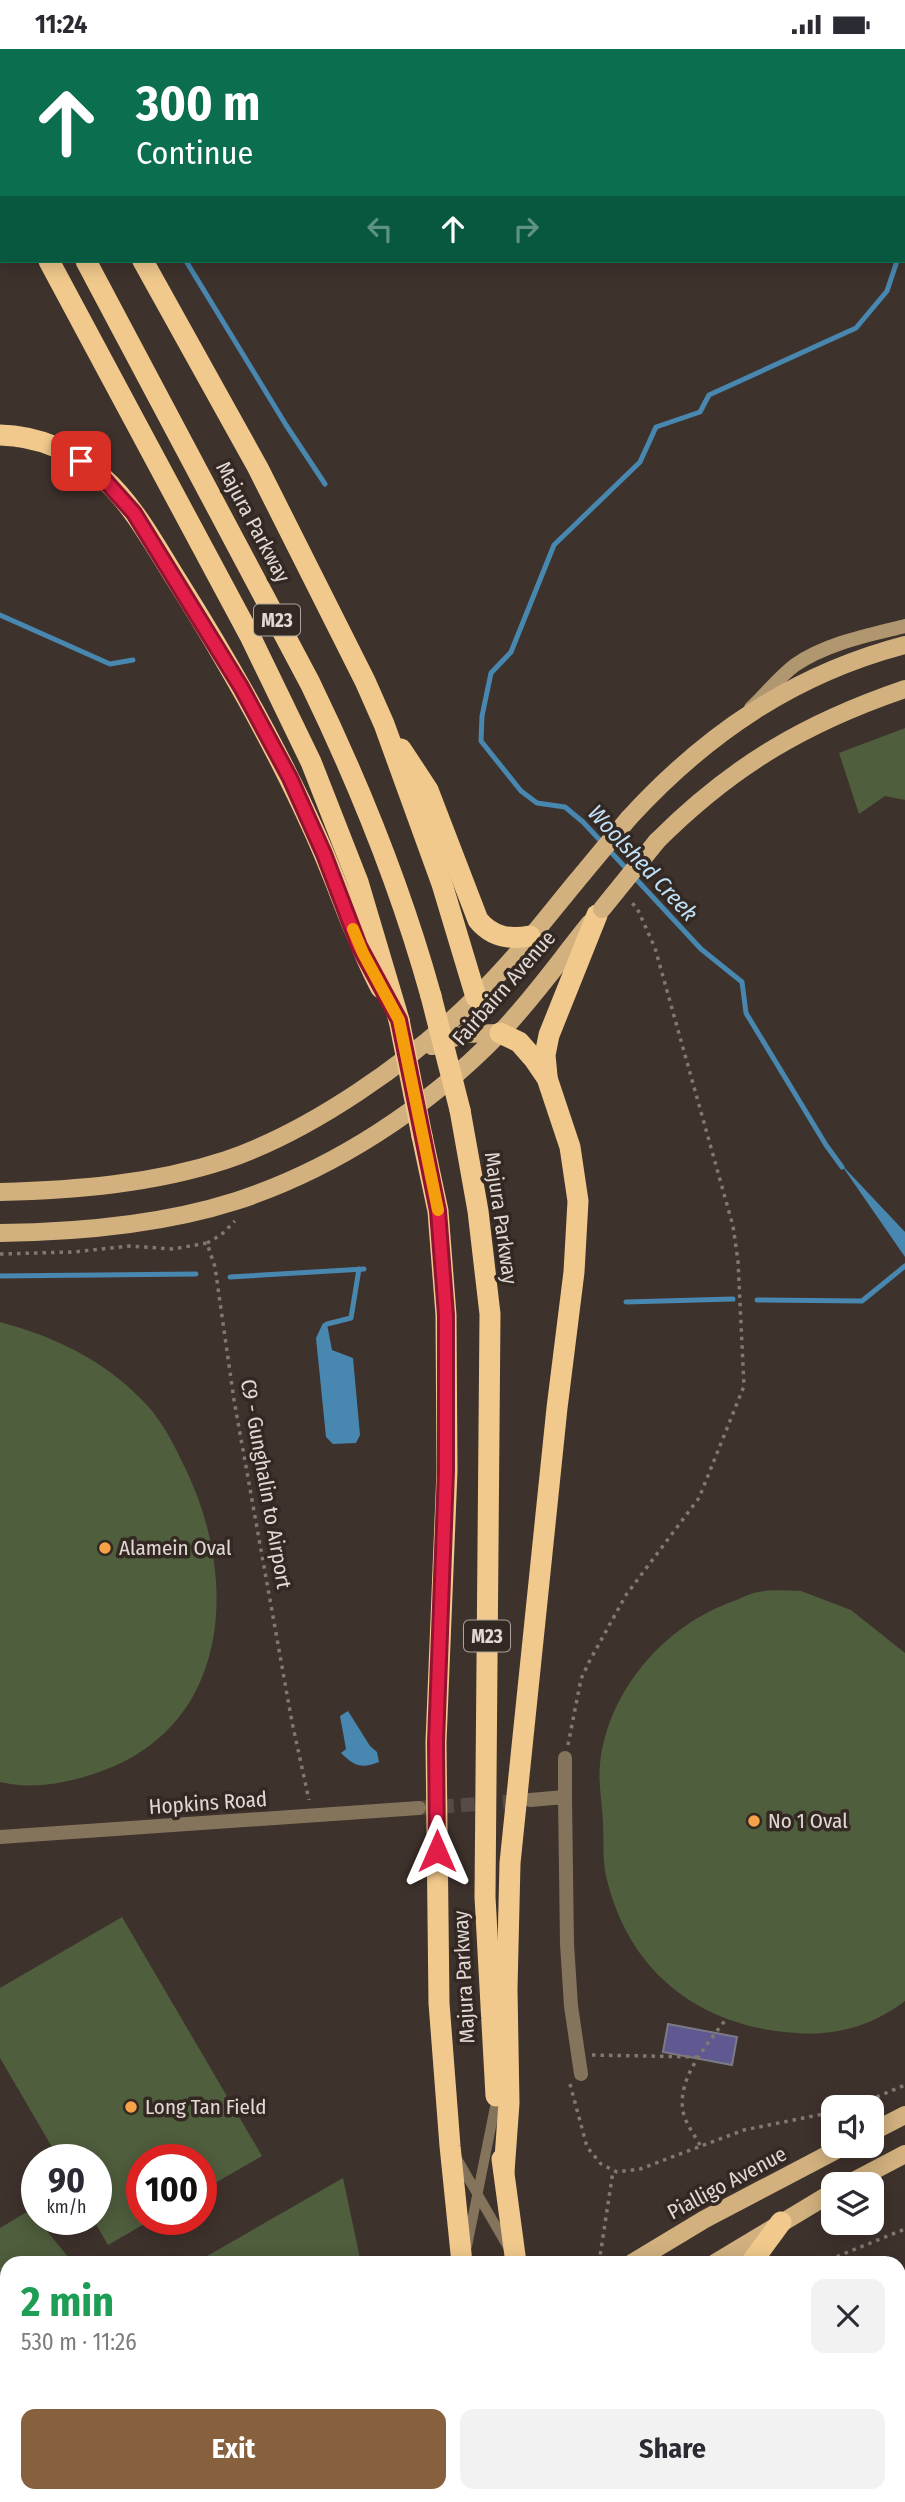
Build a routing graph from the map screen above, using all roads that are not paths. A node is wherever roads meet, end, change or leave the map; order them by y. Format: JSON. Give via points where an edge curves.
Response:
{"nodes":[{"id":1,"x":50,"y":263,"type":"edge"},
{"id":2,"x":87,"y":263,"type":"edge"},
{"id":3,"x":144,"y":263,"type":"edge"},
{"id":4,"x":0,"y":435,"type":"edge"},
{"id":5,"x":905,"y":626,"type":"edge"},
{"id":6,"x":905,"y":645,"type":"edge"},
{"id":7,"x":905,"y":689,"type":"edge"},
{"id":8,"x":737,"y":721,"type":"junction"},
{"id":9,"x":384,"y":724,"type":"junction"},
{"id":10,"x":600,"y":912,"type":"junction"},
{"id":11,"x":530,"y":936,"type":"junction"},
{"id":12,"x":476,"y":997,"type":"junction"},
{"id":13,"x":399,"y":1020,"type":"junction"},
{"id":14,"x":492,"y":1032,"type":"junction"},
{"id":15,"x":412,"y":1055,"type":"junction"},
{"id":16,"x":547,"y":1079,"type":"junction"},
{"id":17,"x":0,"y":1192,"type":"edge"},
{"id":18,"x":0,"y":1233,"type":"edge"},
{"id":19,"x":565,"y":1758,"type":"road end"},
{"id":20,"x":565,"y":1797,"type":"junction"},
{"id":21,"x":530,"y":1800,"type":"tunnel mouth"},
{"id":22,"x":419,"y":1808,"type":"tunnel mouth"},
{"id":23,"x":0,"y":1837,"type":"edge"},
{"id":24,"x":575,"y":2078,"type":"road end"},
{"id":25,"x":496,"y":2102,"type":"junction"},
{"id":26,"x":905,"y":2115,"type":"edge"},
{"id":27,"x":884,"y":2126,"type":"edge"},
{"id":28,"x":450,"y":2146,"type":"junction"},
{"id":29,"x":905,"y":2154,"type":"edge"},
{"id":30,"x":821,"y":2158,"type":"edge"},
{"id":31,"x":504,"y":2172,"type":"junction"},
{"id":32,"x":871,"y":2172,"type":"edge"},
{"id":33,"x":479,"y":2196,"type":"junction"},
{"id":34,"x":821,"y":2199,"type":"edge"},
{"id":35,"x":781,"y":2222,"type":"junction"},
{"id":36,"x":462,"y":2256,"type":"edge"},
{"id":37,"x":465,"y":2256,"type":"edge"},
{"id":38,"x":513,"y":2256,"type":"edge"},
{"id":39,"x":515,"y":2256,"type":"edge"},
{"id":40,"x":644,"y":2256,"type":"edge"},
{"id":41,"x":726,"y":2256,"type":"edge"},
{"id":42,"x":756,"y":2256,"type":"edge"}],
"edges":[{"from":1,"to":13,"type":"highway","name":"Majura Parkway","number":"M23","via":[[250,636],[311,762],[358,882]]},
{"from":2,"to":25,"type":"highway","name":"Majura Parkway","number":"M23","bridge":true,"via":[[336,736],[380,838],[416,941],[460,1110],[490,1314],[485,1897]]},
{"from":3,"to":9,"type":"highway","via":[[258,468]]},
{"from":4,"to":13,"type":"highway","via":[[59,448],[109,483],[134,513],[241,687],[290,778],[359,946]]},
{"from":5,"to":8,"type":"main road","via":[[861,637],[796,665]]},
{"from":6,"to":8,"type":"main road","name":"Fairbairn Avenue","via":[[816,675]]},
{"from":7,"to":10,"type":"main road","name":"Fairbairn Avenue","bridge":true,"via":[[836,714],[749,762],[657,841]]},
{"from":8,"to":11,"type":"main road","name":"Fairbairn Avenue","bridge":true,"via":[[668,777]]},
{"from":9,"to":11,"type":"highway","via":[[428,790],[478,920],[501,937]]},
{"from":9,"to":12,"type":"highway","via":[[442,884]]},
{"from":10,"to":14,"type":"main road","name":"Fairbairn Avenue"},
{"from":10,"to":16,"type":"highway","via":[[549,1035]]},
{"from":11,"to":12,"type":"main road","name":"Fairbairn Avenue"},
{"from":12,"to":14,"type":"main road"},
{"from":12,"to":15,"type":"main road","name":"Fairbairn Avenue"},
{"from":13,"to":28,"type":"highway","name":"Majura Parkway","number":"M23","bridge":true,"via":[[438,1211],[446,1315],[446,1471],[436,1755],[439,2003]]},
{"from":14,"to":15,"type":"main road","via":[[457,1036]]},
{"from":14,"to":16,"type":"highway","via":[[519,1042]]},
{"from":14,"to":18,"type":"main road","name":"Fairbairn Avenue","via":[[469,1062],[422,1102],[316,1167],[263,1191],[137,1223]]},
{"from":15,"to":17,"type":"main road","name":"Fairbairn Avenue","via":[[285,1135],[227,1159],[82,1189]]},
{"from":16,"to":31,"type":"highway","via":[[570,1147],[578,1217],[510,1863],[509,2103]]},
{"from":19,"to":20,"type":"street"},
{"from":20,"to":21,"type":"street"},
{"from":20,"to":24,"type":"street","via":[[569,1987],[578,2055]]},
{"from":22,"to":23,"type":"street","name":"Hopkins Road"},
{"from":25,"to":31,"type":"highway","name":"Majura Parkway","number":"M23"},
{"from":25,"to":33,"type":"lane"},
{"from":26,"to":27,"type":"main road"},
{"from":28,"to":33,"type":"lane"},
{"from":28,"to":36,"type":"highway","name":"Majura Parkway","number":"M23"},
{"from":29,"to":32,"type":"main road"},
{"from":30,"to":40,"type":"main road","name":"Pialligo Avenue"},
{"from":31,"to":39,"type":"highway","name":"Majura Parkway","number":"M23"},
{"from":33,"to":37,"type":"lane"},
{"from":33,"to":38,"type":"lane"},
{"from":34,"to":35,"type":"main road"},
{"from":35,"to":41,"type":"main road"},
{"from":35,"to":42,"type":"highway"}]}
